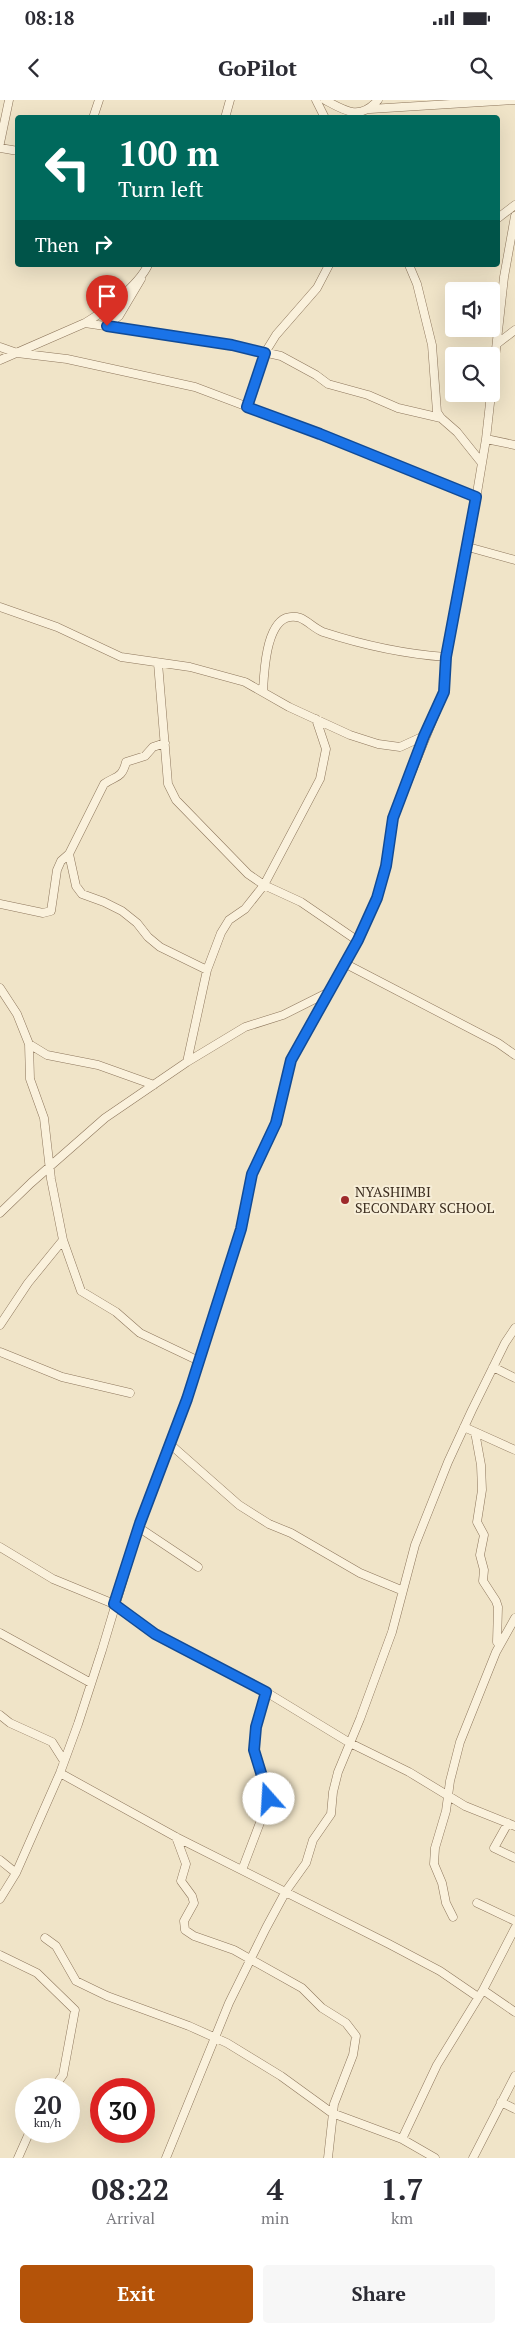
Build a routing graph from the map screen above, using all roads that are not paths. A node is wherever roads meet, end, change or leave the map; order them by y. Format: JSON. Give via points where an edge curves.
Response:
{"nodes":[{"id":1,"x":9,"y":100,"type":"edge"},
{"id":2,"x":99,"y":100,"type":"edge"},
{"id":3,"x":230,"y":100,"type":"edge"},
{"id":4,"x":316,"y":100,"type":"edge"},
{"id":5,"x":325,"y":100,"type":"edge"},
{"id":6,"x":378,"y":100,"type":"edge"},
{"id":7,"x":515,"y":100,"type":"edge"},
{"id":8,"x":370,"y":109,"type":"junction"},
{"id":9,"x":94,"y":115,"type":"edge"},
{"id":10,"x":225,"y":115,"type":"edge"},
{"id":11,"x":324,"y":115,"type":"edge"},
{"id":12,"x":0,"y":143,"type":"edge"},
{"id":13,"x":0,"y":148,"type":"edge"},
{"id":14,"x":15,"y":150,"type":"edge"},
{"id":15,"x":515,"y":206,"type":"edge"},
{"id":16,"x":515,"y":216,"type":"edge"},
{"id":17,"x":500,"y":217,"type":"edge"},
{"id":18,"x":147,"y":267,"type":"edge"},
{"id":19,"x":328,"y":267,"type":"edge"},
{"id":20,"x":410,"y":267,"type":"edge"},
{"id":21,"x":143,"y":275,"type":"junction"},
{"id":22,"x":85,"y":323,"type":"junction"},
{"id":23,"x":107,"y":326,"type":"junction"},
{"id":24,"x":515,"y":330,"type":"edge"},
{"id":25,"x":498,"y":343,"type":"junction"},
{"id":26,"x":0,"y":347,"type":"edge"},
{"id":27,"x":17,"y":353,"type":"junction"},
{"id":28,"x":265,"y":353,"type":"junction"},
{"id":29,"x":0,"y":360,"type":"edge"},
{"id":30,"x":247,"y":407,"type":"junction"},
{"id":31,"x":441,"y":418,"type":"junction"},
{"id":32,"x":486,"y":439,"type":"junction"},
{"id":33,"x":515,"y":445,"type":"edge"},
{"id":34,"x":481,"y":462,"type":"junction"},
{"id":35,"x":476,"y":497,"type":"junction"},
{"id":36,"x":468,"y":548,"type":"junction"},
{"id":37,"x":515,"y":560,"type":"edge"},
{"id":38,"x":0,"y":607,"type":"edge"},
{"id":39,"x":446,"y":657,"type":"junction"},
{"id":40,"x":158,"y":663,"type":"junction"},
{"id":41,"x":263,"y":691,"type":"junction"},
{"id":42,"x":316,"y":719,"type":"junction"},
{"id":43,"x":424,"y":736,"type":"junction"},
{"id":44,"x":165,"y":743,"type":"junction"},
{"id":45,"x":69,"y":854,"type":"junction"},
{"id":46,"x":264,"y":885,"type":"junction"},
{"id":47,"x":0,"y":904,"type":"edge"},
{"id":48,"x":358,"y":940,"type":"junction"},
{"id":49,"x":344,"y":963,"type":"junction"},
{"id":50,"x":207,"y":970,"type":"junction"},
{"id":51,"x":0,"y":988,"type":"edge"},
{"id":52,"x":329,"y":992,"type":"junction"},
{"id":53,"x":28,"y":1044,"type":"junction"},
{"id":54,"x":515,"y":1055,"type":"edge"},
{"id":55,"x":187,"y":1062,"type":"junction"},
{"id":56,"x":154,"y":1085,"type":"junction"},
{"id":57,"x":50,"y":1166,"type":"junction"},
{"id":58,"x":0,"y":1213,"type":"edge"},
{"id":59,"x":63,"y":1240,"type":"junction"},
{"id":60,"x":0,"y":1325,"type":"edge"},
{"id":61,"x":514,"y":1330,"type":"edge"},
{"id":62,"x":0,"y":1352,"type":"edge"},
{"id":63,"x":199,"y":1361,"type":"junction"},
{"id":64,"x":493,"y":1367,"type":"junction"},
{"id":65,"x":515,"y":1378,"type":"edge"},
{"id":66,"x":130,"y":1393,"type":"dead end"},
{"id":67,"x":464,"y":1427,"type":"junction"},
{"id":68,"x":475,"y":1432,"type":"junction"},
{"id":69,"x":171,"y":1445,"type":"junction"},
{"id":70,"x":515,"y":1450,"type":"edge"},
{"id":71,"x":138,"y":1527,"type":"junction"},
{"id":72,"x":0,"y":1547,"type":"edge"},
{"id":73,"x":198,"y":1567,"type":"dead end"},
{"id":74,"x":401,"y":1590,"type":"junction"},
{"id":75,"x":114,"y":1604,"type":"junction"},
{"id":76,"x":515,"y":1618,"type":"edge"},
{"id":77,"x":0,"y":1632,"type":"edge"},
{"id":78,"x":496,"y":1652,"type":"junction"},
{"id":79,"x":91,"y":1683,"type":"junction"},
{"id":80,"x":266,"y":1692,"type":"junction"},
{"id":81,"x":0,"y":1715,"type":"edge"},
{"id":82,"x":350,"y":1743,"type":"junction"},
{"id":83,"x":64,"y":1761,"type":"junction"},
{"id":84,"x":60,"y":1773,"type":"junction"},
{"id":85,"x":449,"y":1795,"type":"junction"},
{"id":86,"x":511,"y":1824,"type":"edge"},
{"id":87,"x":176,"y":1837,"type":"junction"},
{"id":88,"x":515,"y":1858,"type":"edge"},
{"id":89,"x":0,"y":1860,"type":"edge"},
{"id":90,"x":242,"y":1870,"type":"junction"},
{"id":91,"x":16,"y":1872,"type":"junction"},
{"id":92,"x":286,"y":1891,"type":"junction"},
{"id":93,"x":0,"y":1899,"type":"edge"},
{"id":94,"x":477,"y":1903,"type":"dead end"},
{"id":95,"x":454,"y":1917,"type":"dead end"},
{"id":96,"x":515,"y":1921,"type":"edge"},
{"id":97,"x":515,"y":1928,"type":"edge"},
{"id":98,"x":45,"y":1938,"type":"dead end"},
{"id":99,"x":0,"y":1954,"type":"edge"},
{"id":100,"x":251,"y":1960,"type":"junction"},
{"id":101,"x":480,"y":1994,"type":"junction"},
{"id":102,"x":515,"y":2012,"type":"edge"},
{"id":103,"x":215,"y":2038,"type":"junction"},
{"id":104,"x":515,"y":2076,"type":"edge"},
{"id":105,"x":61,"y":2078,"type":"edge"},
{"id":106,"x":501,"y":2102,"type":"junction"},
{"id":107,"x":515,"y":2109,"type":"edge"},
{"id":108,"x":332,"y":2113,"type":"junction"},
{"id":109,"x":402,"y":2139,"type":"junction"},
{"id":110,"x":25,"y":2143,"type":"edge"},
{"id":111,"x":18,"y":2158,"type":"edge"},
{"id":112,"x":166,"y":2158,"type":"edge"},
{"id":113,"x":328,"y":2158,"type":"edge"},
{"id":114,"x":435,"y":2158,"type":"edge"},
{"id":115,"x":473,"y":2158,"type":"edge"}],
"edges":[{"from":1,"to":12,"type":"street"},
{"from":2,"to":9,"type":"street"},
{"from":3,"to":10,"type":"street"},
{"from":4,"to":11,"type":"street"},
{"from":5,"to":8,"type":"street","via":[[354,113]]},
{"from":6,"to":8,"type":"street"},
{"from":7,"to":8,"type":"street"},
{"from":13,"to":14,"type":"street"},
{"from":15,"to":17,"type":"street"},
{"from":16,"to":25,"type":"street","via":[[504,277]]},
{"from":18,"to":21,"type":"street"},
{"from":19,"to":28,"type":"street","via":[[317,288],[276,335]]},
{"from":20,"to":31,"type":"street","via":[[426,319],[435,371],[436,408]]},
{"from":21,"to":22,"type":"street"},
{"from":21,"to":23,"type":"street","via":[[119,316]]},
{"from":22,"to":23,"type":"street"},
{"from":22,"to":27,"type":"street"},
{"from":23,"to":28,"type":"street"},
{"from":24,"to":25,"type":"street"},
{"from":25,"to":32,"type":"street"},
{"from":26,"to":27,"type":"street"},
{"from":27,"to":29,"type":"street"},
{"from":27,"to":30,"type":"street","via":[[67,359],[195,388]]},
{"from":28,"to":30,"type":"street"},
{"from":28,"to":31,"type":"street","via":[[292,361],[328,384],[368,395],[398,408]]},
{"from":30,"to":35,"type":"street"},
{"from":31,"to":34,"type":"street"},
{"from":32,"to":33,"type":"street"},
{"from":32,"to":34,"type":"street"},
{"from":34,"to":35,"type":"street"},
{"from":35,"to":36,"type":"street"},
{"from":36,"to":37,"type":"street"},
{"from":36,"to":39,"type":"street"},
{"from":38,"to":40,"type":"street","via":[[57,627],[122,657]]},
{"from":39,"to":41,"type":"street","via":[[401,653],[352,640],[321,631],[294,616],[285,618],[273,628]]},
{"from":39,"to":43,"type":"street","via":[[444,692]]},
{"from":40,"to":41,"type":"street","via":[[212,671]]},
{"from":40,"to":44,"type":"street"},
{"from":41,"to":42,"type":"street"},
{"from":42,"to":43,"type":"street","via":[[350,735],[389,747],[400,747]]},
{"from":42,"to":46,"type":"street","via":[[326,749],[320,779]]},
{"from":43,"to":48,"type":"street","via":[[393,818],[377,898]]},
{"from":44,"to":45,"type":"street","via":[[153,747],[145,756],[126,762],[116,779],[104,784]]},
{"from":44,"to":46,"type":"street","via":[[171,794],[248,874]]},
{"from":45,"to":47,"type":"street","via":[[57,870],[49,913]]},
{"from":45,"to":50,"type":"street","via":[[76,886],[82,894],[122,911],[138,923],[160,948]]},
{"from":46,"to":48,"type":"street","via":[[302,902]]},
{"from":46,"to":50,"type":"street","via":[[245,909],[226,922]]},
{"from":48,"to":49,"type":"street"},
{"from":49,"to":52,"type":"street"},
{"from":49,"to":54,"type":"street","via":[[498,1043]]},
{"from":50,"to":55,"type":"street"},
{"from":51,"to":53,"type":"street","via":[[17,1014]]},
{"from":52,"to":55,"type":"street","via":[[283,1015],[245,1027]]},
{"from":52,"to":63,"type":"street","via":[[286,1073],[276,1123],[252,1174],[241,1229]]},
{"from":53,"to":56,"type":"street","via":[[48,1055],[98,1065]]},
{"from":53,"to":57,"type":"street","via":[[30,1080],[44,1118]]},
{"from":55,"to":56,"type":"street"},
{"from":56,"to":57,"type":"street","via":[[105,1118]]},
{"from":57,"to":58,"type":"street"},
{"from":57,"to":59,"type":"street"},
{"from":59,"to":60,"type":"street","via":[[28,1283]]},
{"from":59,"to":63,"type":"street","via":[[83,1294],[116,1312],[140,1333]]},
{"from":61,"to":64,"type":"street"},
{"from":62,"to":66,"type":"street","via":[[62,1377]]},
{"from":63,"to":69,"type":"street"},
{"from":64,"to":65,"type":"street"},
{"from":64,"to":67,"type":"street"},
{"from":67,"to":68,"type":"street"},
{"from":67,"to":74,"type":"street","via":[[415,1545]]},
{"from":68,"to":70,"type":"street"},
{"from":68,"to":78,"type":"street","via":[[482,1466],[477,1522],[484,1535],[480,1555],[483,1581],[498,1607]]},
{"from":69,"to":71,"type":"street"},
{"from":69,"to":74,"type":"street","via":[[246,1510],[360,1573]]},
{"from":71,"to":73,"type":"street"},
{"from":71,"to":75,"type":"street"},
{"from":72,"to":75,"type":"street","via":[[53,1578]]},
{"from":74,"to":82,"type":"street","via":[[392,1632]]},
{"from":75,"to":79,"type":"street"},
{"from":75,"to":80,"type":"street","via":[[155,1634]]},
{"from":76,"to":78,"type":"street"},
{"from":77,"to":79,"type":"street"},
{"from":78,"to":85,"type":"street","via":[[460,1742]]},
{"from":79,"to":83,"type":"street"},
{"from":80,"to":82,"type":"street"},
{"from":80,"to":90,"type":"street","via":[[256,1727],[254,1750],[269,1799]]},
{"from":81,"to":83,"type":"street","via":[[52,1742]]},
{"from":82,"to":85,"type":"street"},
{"from":82,"to":92,"type":"street","via":[[334,1783],[331,1814],[312,1840],[306,1863]]},
{"from":83,"to":84,"type":"street"},
{"from":84,"to":87,"type":"street"},
{"from":84,"to":91,"type":"street"},
{"from":85,"to":86,"type":"street","via":[[465,1806]]},
{"from":85,"to":95,"type":"street","via":[[433,1859],[446,1903]]},
{"from":86,"to":88,"type":"street","via":[[494,1848]]},
{"from":87,"to":90,"type":"street"},
{"from":87,"to":100,"type":"street","via":[[186,1866],[180,1881],[194,1903],[184,1921],[185,1930]]},
{"from":89,"to":91,"type":"street"},
{"from":90,"to":92,"type":"street"},
{"from":91,"to":93,"type":"street"},
{"from":92,"to":100,"type":"street"},
{"from":92,"to":101,"type":"street"},
{"from":94,"to":96,"type":"street"},
{"from":97,"to":101,"type":"street"},
{"from":98,"to":103,"type":"street","via":[[56,1946],[76,1982]]},
{"from":99,"to":105,"type":"street","via":[[37,1973],[75,2010]]},
{"from":100,"to":103,"type":"street"},
{"from":100,"to":108,"type":"street","via":[[302,1988],[322,2008],[346,2023],[356,2036],[353,2055]]},
{"from":101,"to":102,"type":"street"},
{"from":101,"to":109,"type":"street","via":[[438,2065]]},
{"from":103,"to":108,"type":"street","via":[[282,2076]]},
{"from":103,"to":112,"type":"street"},
{"from":104,"to":106,"type":"street"},
{"from":106,"to":107,"type":"street"},
{"from":106,"to":115,"type":"street"},
{"from":108,"to":109,"type":"street"},
{"from":108,"to":113,"type":"street"},
{"from":109,"to":114,"type":"street"},
{"from":110,"to":111,"type":"street"}]}
